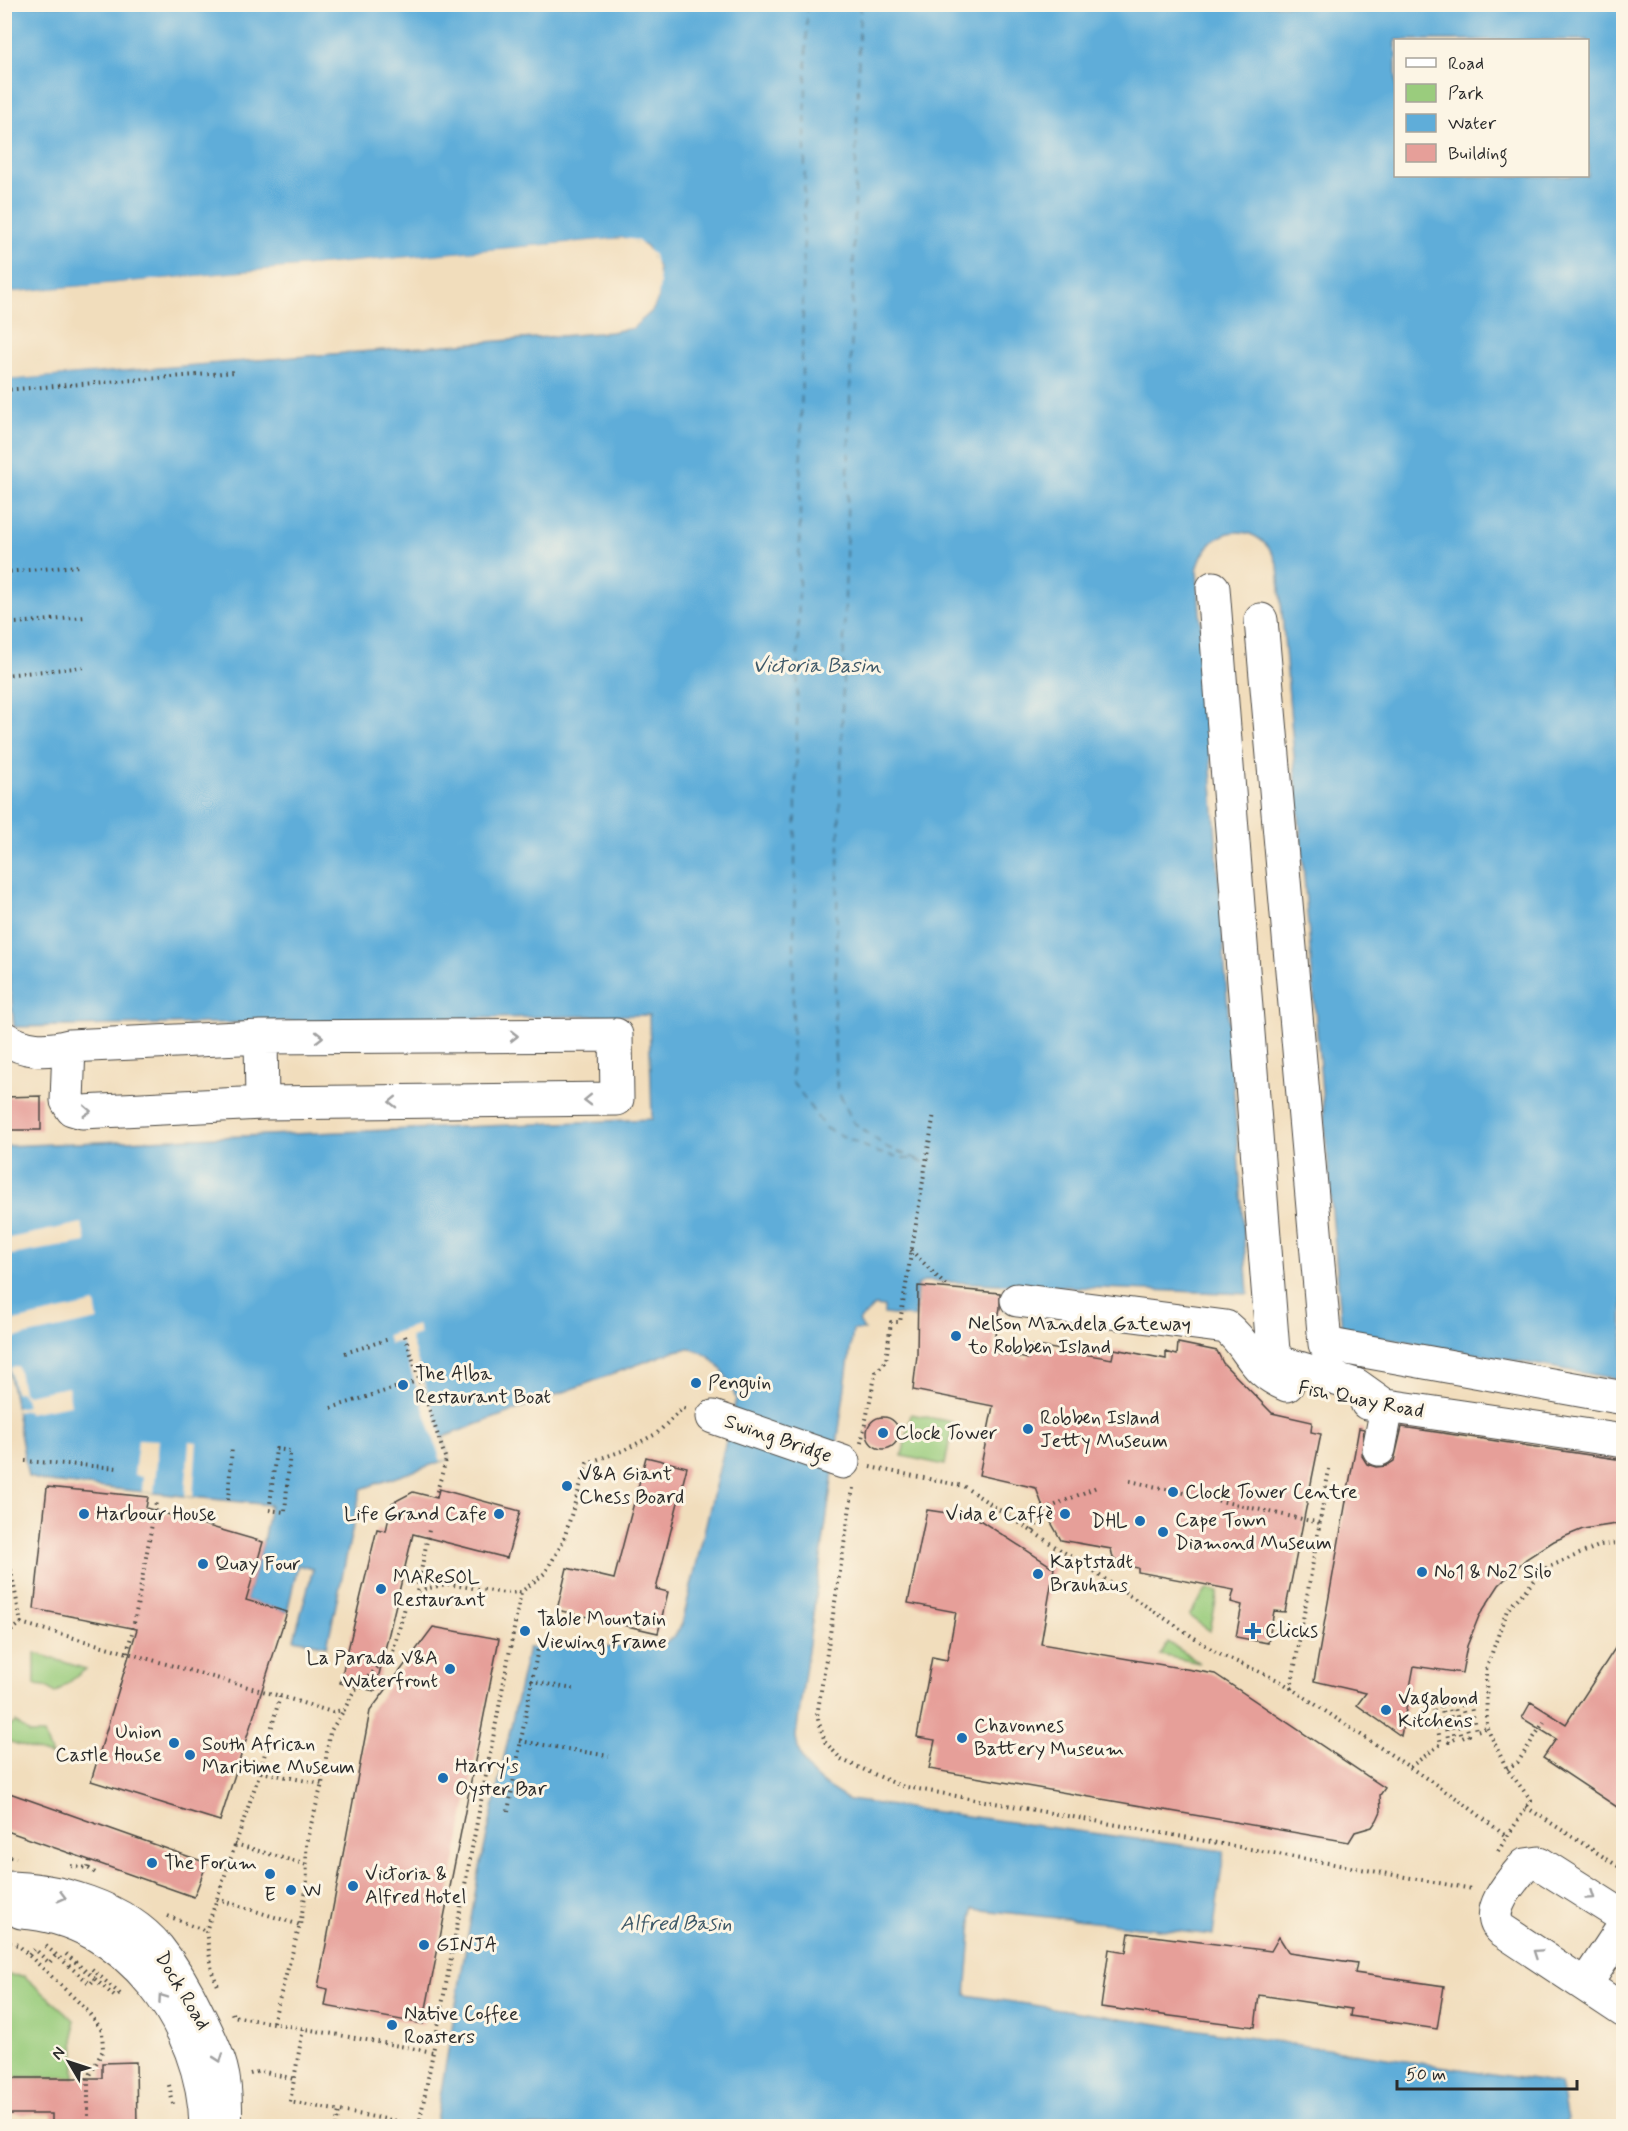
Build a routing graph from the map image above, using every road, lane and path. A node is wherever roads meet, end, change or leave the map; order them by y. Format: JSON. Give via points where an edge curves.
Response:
{"nodes":[{"id":1,"x":236,"y":372,"type":"dead end"},
{"id":2,"x":4,"y":390,"type":"edge"},
{"id":3,"x":79,"y":566,"type":"dead end"},
{"id":4,"x":4,"y":572,"type":"edge"},
{"id":5,"x":1213,"y":588,"type":"dead end"},
{"id":6,"x":85,"y":617,"type":"dead end"},
{"id":7,"x":1262,"y":620,"type":"dead end"},
{"id":8,"x":4,"y":624,"type":"edge"},
{"id":9,"x":85,"y":667,"type":"dead end"},
{"id":10,"x":4,"y":675,"type":"edge"},
{"id":11,"x":261,"y":1037,"type":"junction"},
{"id":12,"x":4,"y":1038,"type":"edge"},
{"id":13,"x":69,"y":1046,"type":"junction"},
{"id":14,"x":262,"y":1103,"type":"junction"},
{"id":15,"x":934,"y":1113,"type":"dead end"},
{"id":16,"x":911,"y":1250,"type":"junction"},
{"id":17,"x":947,"y":1287,"type":"dead end"},
{"id":18,"x":1017,"y":1300,"type":"dead end"},
{"id":19,"x":405,"y":1336,"type":"dead end"},
{"id":20,"x":389,"y":1339,"type":"dead end"},
{"id":21,"x":345,"y":1353,"type":"dead end"},
{"id":22,"x":414,"y":1382,"type":"dead end"},
{"id":23,"x":1623,"y":1398,"type":"edge"},
{"id":24,"x":1387,"y":1407,"type":"junction"},
{"id":25,"x":331,"y":1408,"type":"dead end"},
{"id":26,"x":713,"y":1417,"type":"joint"},
{"id":27,"x":1623,"y":1441,"type":"edge"},
{"id":28,"x":232,"y":1447,"type":"dead end"},
{"id":29,"x":1379,"y":1449,"type":"dead end"},
{"id":30,"x":25,"y":1461,"type":"dead end"},
{"id":31,"x":4,"y":1463,"type":"edge"},
{"id":32,"x":850,"y":1463,"type":"junction"},
{"id":33,"x":119,"y":1468,"type":"dead end"},
{"id":34,"x":1329,"y":1469,"type":"dead end"},
{"id":35,"x":1130,"y":1482,"type":"dead end"},
{"id":36,"x":1099,"y":1486,"type":"dead end"},
{"id":37,"x":435,"y":1498,"type":"dead end"},
{"id":38,"x":228,"y":1500,"type":"dead end"},
{"id":39,"x":156,"y":1502,"type":"dead end"},
{"id":40,"x":270,"y":1504,"type":"dead end"},
{"id":41,"x":269,"y":1510,"type":"dead end"},
{"id":42,"x":4,"y":1521,"type":"edge"},
{"id":43,"x":1320,"y":1523,"type":"junction"},
{"id":44,"x":429,"y":1530,"type":"dead end"},
{"id":45,"x":1033,"y":1531,"type":"junction"},
{"id":46,"x":4,"y":1534,"type":"edge"},
{"id":47,"x":1623,"y":1542,"type":"edge"},
{"id":48,"x":521,"y":1592,"type":"junction"},
{"id":49,"x":415,"y":1598,"type":"junction"},
{"id":50,"x":21,"y":1623,"type":"junction"},
{"id":51,"x":4,"y":1647,"type":"edge"},
{"id":52,"x":538,"y":1648,"type":"dead end"},
{"id":53,"x":127,"y":1652,"type":"junction"},
{"id":54,"x":531,"y":1681,"type":"junction"},
{"id":55,"x":1292,"y":1689,"type":"junction"},
{"id":56,"x":578,"y":1690,"type":"dead end"},
{"id":57,"x":280,"y":1696,"type":"junction"},
{"id":58,"x":344,"y":1710,"type":"junction"},
{"id":59,"x":1544,"y":1722,"type":"dead end"},
{"id":60,"x":1487,"y":1728,"type":"junction"},
{"id":61,"x":520,"y":1741,"type":"junction"},
{"id":62,"x":609,"y":1756,"type":"dead end"},
{"id":63,"x":1410,"y":1767,"type":"junction"},
{"id":64,"x":1507,"y":1768,"type":"junction"},
{"id":65,"x":260,"y":1772,"type":"junction"},
{"id":66,"x":322,"y":1784,"type":"junction"},
{"id":67,"x":1526,"y":1807,"type":"junction"},
{"id":68,"x":508,"y":1811,"type":"dead end"},
{"id":69,"x":1507,"y":1837,"type":"junction"},
{"id":70,"x":235,"y":1844,"type":"junction"},
{"id":71,"x":1495,"y":1855,"type":"dead end"},
{"id":72,"x":90,"y":1860,"type":"dead end"},
{"id":73,"x":307,"y":1865,"type":"junction"},
{"id":74,"x":88,"y":1868,"type":"dead end"},
{"id":75,"x":1623,"y":1870,"type":"edge"},
{"id":76,"x":1477,"y":1882,"type":"dead end"},
{"id":77,"x":4,"y":1888,"type":"edge"},
{"id":78,"x":217,"y":1899,"type":"junction"},
{"id":79,"x":4,"y":1911,"type":"edge"},
{"id":80,"x":1623,"y":1917,"type":"edge"},
{"id":81,"x":184,"y":1922,"type":"dead end"},
{"id":82,"x":300,"y":1925,"type":"junction"},
{"id":83,"x":1623,"y":1926,"type":"edge"},
{"id":84,"x":206,"y":1930,"type":"junction"},
{"id":85,"x":4,"y":1936,"type":"edge"},
{"id":86,"x":25,"y":1940,"type":"dead end"},
{"id":87,"x":4,"y":1942,"type":"edge"},
{"id":88,"x":34,"y":1943,"type":"dead end"},
{"id":89,"x":66,"y":1947,"type":"dead end"},
{"id":90,"x":60,"y":1948,"type":"dead end"},
{"id":91,"x":29,"y":1955,"type":"junction"},
{"id":92,"x":56,"y":1955,"type":"junction"},
{"id":93,"x":95,"y":1979,"type":"junction"},
{"id":94,"x":1586,"y":1985,"type":"junction"},
{"id":95,"x":220,"y":1990,"type":"dead end"},
{"id":96,"x":229,"y":2007,"type":"dead end"},
{"id":97,"x":1623,"y":2011,"type":"edge"},
{"id":98,"x":273,"y":2022,"type":"junction"},
{"id":99,"x":303,"y":2029,"type":"junction"},
{"id":100,"x":433,"y":2052,"type":"junction"},
{"id":101,"x":246,"y":2076,"type":"dead end"},
{"id":102,"x":168,"y":2077,"type":"dead end"},
{"id":103,"x":294,"y":2079,"type":"junction"},
{"id":104,"x":174,"y":2106,"type":"dead end"},
{"id":105,"x":339,"y":2110,"type":"junction"},
{"id":106,"x":419,"y":2126,"type":"edge"},
{"id":107,"x":88,"y":2127,"type":"edge"},
{"id":108,"x":206,"y":2127,"type":"edge"},
{"id":109,"x":225,"y":2127,"type":"edge"},
{"id":110,"x":336,"y":2127,"type":"edge"}],
"edges":[{"from":1,"to":2,"type":"path"},
{"from":3,"to":4,"type":"path"},
{"from":5,"to":24,"type":"street","via":[[1273,1352],[1279,1362],[1356,1385]]},
{"from":6,"to":8,"type":"path"},
{"from":7,"to":23,"type":"street","via":[[1325,1344]]},
{"from":9,"to":10,"type":"path"},
{"from":11,"to":13,"type":"street"},
{"from":11,"to":14,"type":"street"},
{"from":11,"to":14,"type":"street","one_way":true,"via":[[616,1035],[617,1099]]},
{"from":12,"to":13,"type":"street","via":[[27,1049],[51,1051]]},
{"from":13,"to":14,"type":"street","one_way":true,"via":[[67,1101],[72,1109],[82,1112]]},
{"from":15,"to":16,"type":"path"},
{"from":16,"to":17,"type":"path"},
{"from":16,"to":32,"type":"path","via":[[900,1322],[891,1322],[886,1361],[876,1372]]},
{"from":18,"to":24,"type":"street","name":"Fish Quay Road","via":[[1226,1327],[1240,1338],[1251,1360],[1270,1378],[1297,1389]]},
{"from":19,"to":37,"type":"path","via":[[446,1460]]},
{"from":20,"to":21,"type":"path"},
{"from":22,"to":25,"type":"path"},
{"from":24,"to":27,"type":"street","name":"Fish Quay Road"},
{"from":24,"to":29,"type":"street"},
{"from":26,"to":32,"type":"street","name":"Swing Bridge"},
{"from":26,"to":48,"type":"path","via":[[683,1408],[656,1434],[587,1464],[563,1542],[545,1573]]},
{"from":28,"to":38,"type":"path"},
{"from":30,"to":33,"type":"path"},
{"from":31,"to":42,"type":"path"},
{"from":32,"to":45,"type":"path","via":[[963,1486]]},
{"from":32,"to":76,"type":"path","via":[[817,1716],[825,1742],[842,1760],[902,1786],[1451,1884],[1471,1891]]},
{"from":34,"to":43,"type":"path"},
{"from":35,"to":43,"type":"path"},
{"from":36,"to":45,"type":"path","via":[[1044,1510]]},
{"from":39,"to":53,"type":"path"},
{"from":40,"to":41,"type":"path","via":[[276,1449],[290,1451],[285,1512]]},
{"from":43,"to":55,"type":"path"},
{"from":44,"to":49,"type":"path"},
{"from":45,"to":55,"type":"path","via":[[1219,1654]]},
{"from":46,"to":50,"type":"path"},
{"from":47,"to":60,"type":"path","via":[[1601,1545],[1546,1568],[1507,1610],[1486,1670]]},
{"from":48,"to":49,"type":"path","via":[[447,1584],[425,1589]]},
{"from":48,"to":100,"type":"path"},
{"from":49,"to":58,"type":"path","via":[[405,1607],[393,1652],[354,1691]]},
{"from":50,"to":51,"type":"path","via":[[11,1631]]},
{"from":50,"to":53,"type":"path"},
{"from":52,"to":54,"type":"path"},
{"from":53,"to":57,"type":"path"},
{"from":54,"to":56,"type":"path"},
{"from":54,"to":61,"type":"path"},
{"from":55,"to":63,"type":"path"},
{"from":57,"to":58,"type":"path","via":[[332,1712]]},
{"from":57,"to":65,"type":"path"},
{"from":58,"to":66,"type":"path","via":[[330,1732]]},
{"from":59,"to":64,"type":"path","via":[[1518,1762]]},
{"from":60,"to":63,"type":"path","via":[[1476,1731],[1469,1697],[1460,1699],[1468,1735],[1462,1738],[1453,1699],[1447,1698],[1455,1739],[1449,1742],[1439,1698],[1431,1698],[1441,1744]]},
{"from":60,"to":64,"type":"path"},
{"from":61,"to":62,"type":"path"},
{"from":61,"to":68,"type":"path"},
{"from":63,"to":69,"type":"path"},
{"from":64,"to":67,"type":"path","via":[[1531,1800]]},
{"from":65,"to":66,"type":"path"},
{"from":65,"to":70,"type":"path"},
{"from":66,"to":73,"type":"path","via":[[306,1843]]},
{"from":67,"to":69,"type":"path"},
{"from":67,"to":75,"type":"path"},
{"from":69,"to":71,"type":"path"},
{"from":70,"to":73,"type":"path"},
{"from":70,"to":78,"type":"path"},
{"from":72,"to":74,"type":"path"},
{"from":73,"to":82,"type":"path"},
{"from":77,"to":109,"type":"street","name":"Dock Road","one_way":true,"via":[[45,1892],[83,1902],[124,1920],[157,1947],[185,1987],[220,2058],[226,2097]]},
{"from":78,"to":82,"type":"path"},
{"from":78,"to":84,"type":"path"},
{"from":108,"to":79,"type":"street","name":"Dock Road","one_way":true,"via":[[199,2074],[191,2049],[174,2016],[138,1965],[107,1941],[78,1926],[54,1917]]},
{"from":94,"to":80,"type":"street","one_way":true,"via":[[1498,1927],[1494,1917],[1497,1905],[1524,1865],[1539,1863]]},
{"from":81,"to":84,"type":"path"},
{"from":82,"to":98,"type":"path"},
{"from":83,"to":94,"type":"street"},
{"from":84,"to":95,"type":"path","via":[[212,1972]]},
{"from":85,"to":86,"type":"path"},
{"from":87,"to":91,"type":"path","via":[[18,1945]]},
{"from":88,"to":92,"type":"path","via":[[44,1945]]},
{"from":89,"to":93,"type":"path","via":[[119,1992],[115,1997]]},
{"from":90,"to":93,"type":"path"},
{"from":91,"to":92,"type":"path","via":[[35,1949],[49,1963]]},
{"from":91,"to":107,"type":"path","via":[[86,2009],[102,2030],[103,2050],[88,2079]]},
{"from":92,"to":93,"type":"path","via":[[90,1984]]},
{"from":94,"to":97,"type":"street"},
{"from":96,"to":98,"type":"path","via":[[233,2016]]},
{"from":98,"to":99,"type":"path"},
{"from":99,"to":100,"type":"path"},
{"from":99,"to":103,"type":"path"},
{"from":100,"to":106,"type":"path"},
{"from":101,"to":103,"type":"path","via":[[261,2071]]},
{"from":102,"to":104,"type":"path"},
{"from":103,"to":105,"type":"path","via":[[290,2102]]},
{"from":105,"to":106,"type":"path"},
{"from":105,"to":110,"type":"path"}]}
